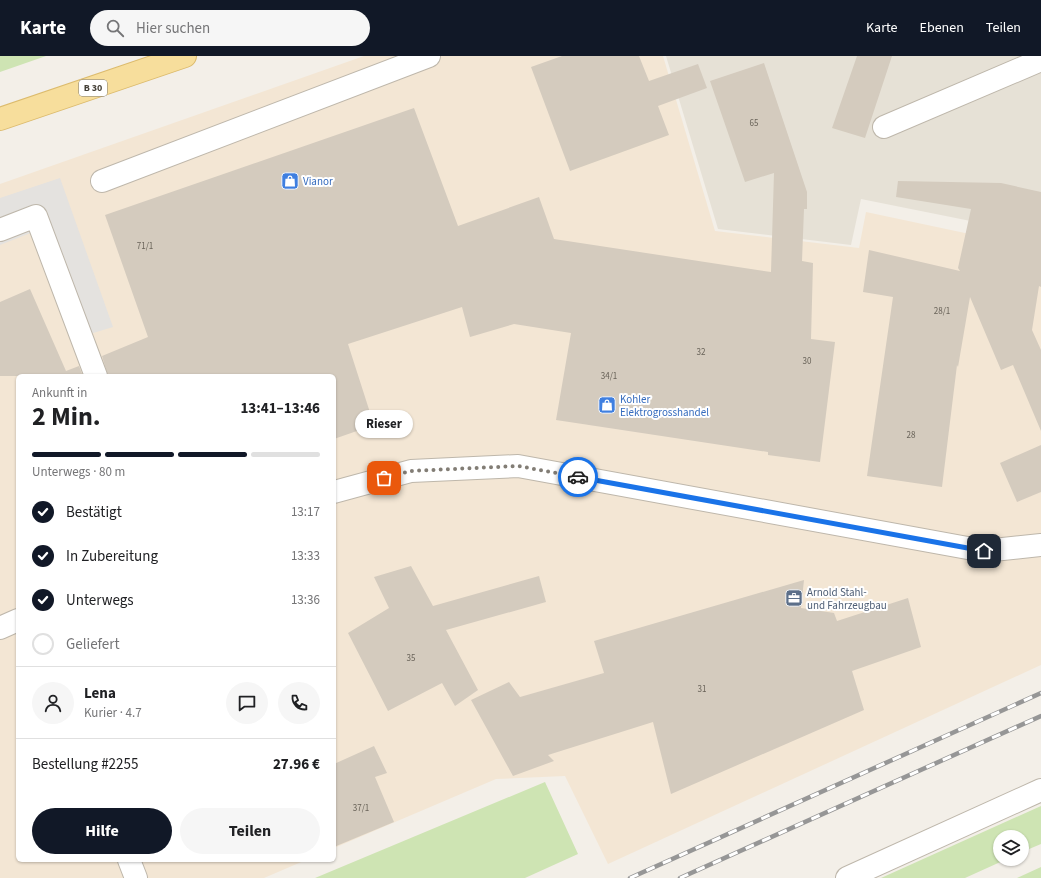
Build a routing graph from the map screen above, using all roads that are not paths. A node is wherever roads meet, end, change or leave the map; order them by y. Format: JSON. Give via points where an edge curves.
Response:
{"nodes":[{"id":1,"x":185,"y":56,"type":"edge"},
{"id":2,"x":429,"y":56,"type":"edge"},
{"id":3,"x":1041,"y":60,"type":"edge"},
{"id":4,"x":0,"y":119,"type":"edge"},
{"id":5,"x":884,"y":127,"type":"dead end"},
{"id":6,"x":102,"y":181,"type":"dead end"},
{"id":7,"x":0,"y":230,"type":"edge"},
{"id":8,"x":95,"y":374,"type":"edge"},
{"id":9,"x":336,"y":491,"type":"edge"},
{"id":10,"x":1041,"y":545,"type":"edge"},
{"id":11,"x":1041,"y":790,"type":"edge"},
{"id":12,"x":130,"y":862,"type":"edge"},
{"id":13,"x":136,"y":878,"type":"edge"},
{"id":14,"x":847,"y":878,"type":"edge"}],
"edges":[{"from":1,"to":4,"type":"main road","number":"B 30"},
{"from":2,"to":6,"type":"street"},
{"from":3,"to":5,"type":"street"},
{"from":7,"to":8,"type":"street","via":[[36,216]]},
{"from":9,"to":10,"type":"street","via":[[411,471],[518,466],[984,551]]},
{"from":11,"to":14,"type":"street"},
{"from":12,"to":13,"type":"street"}]}
